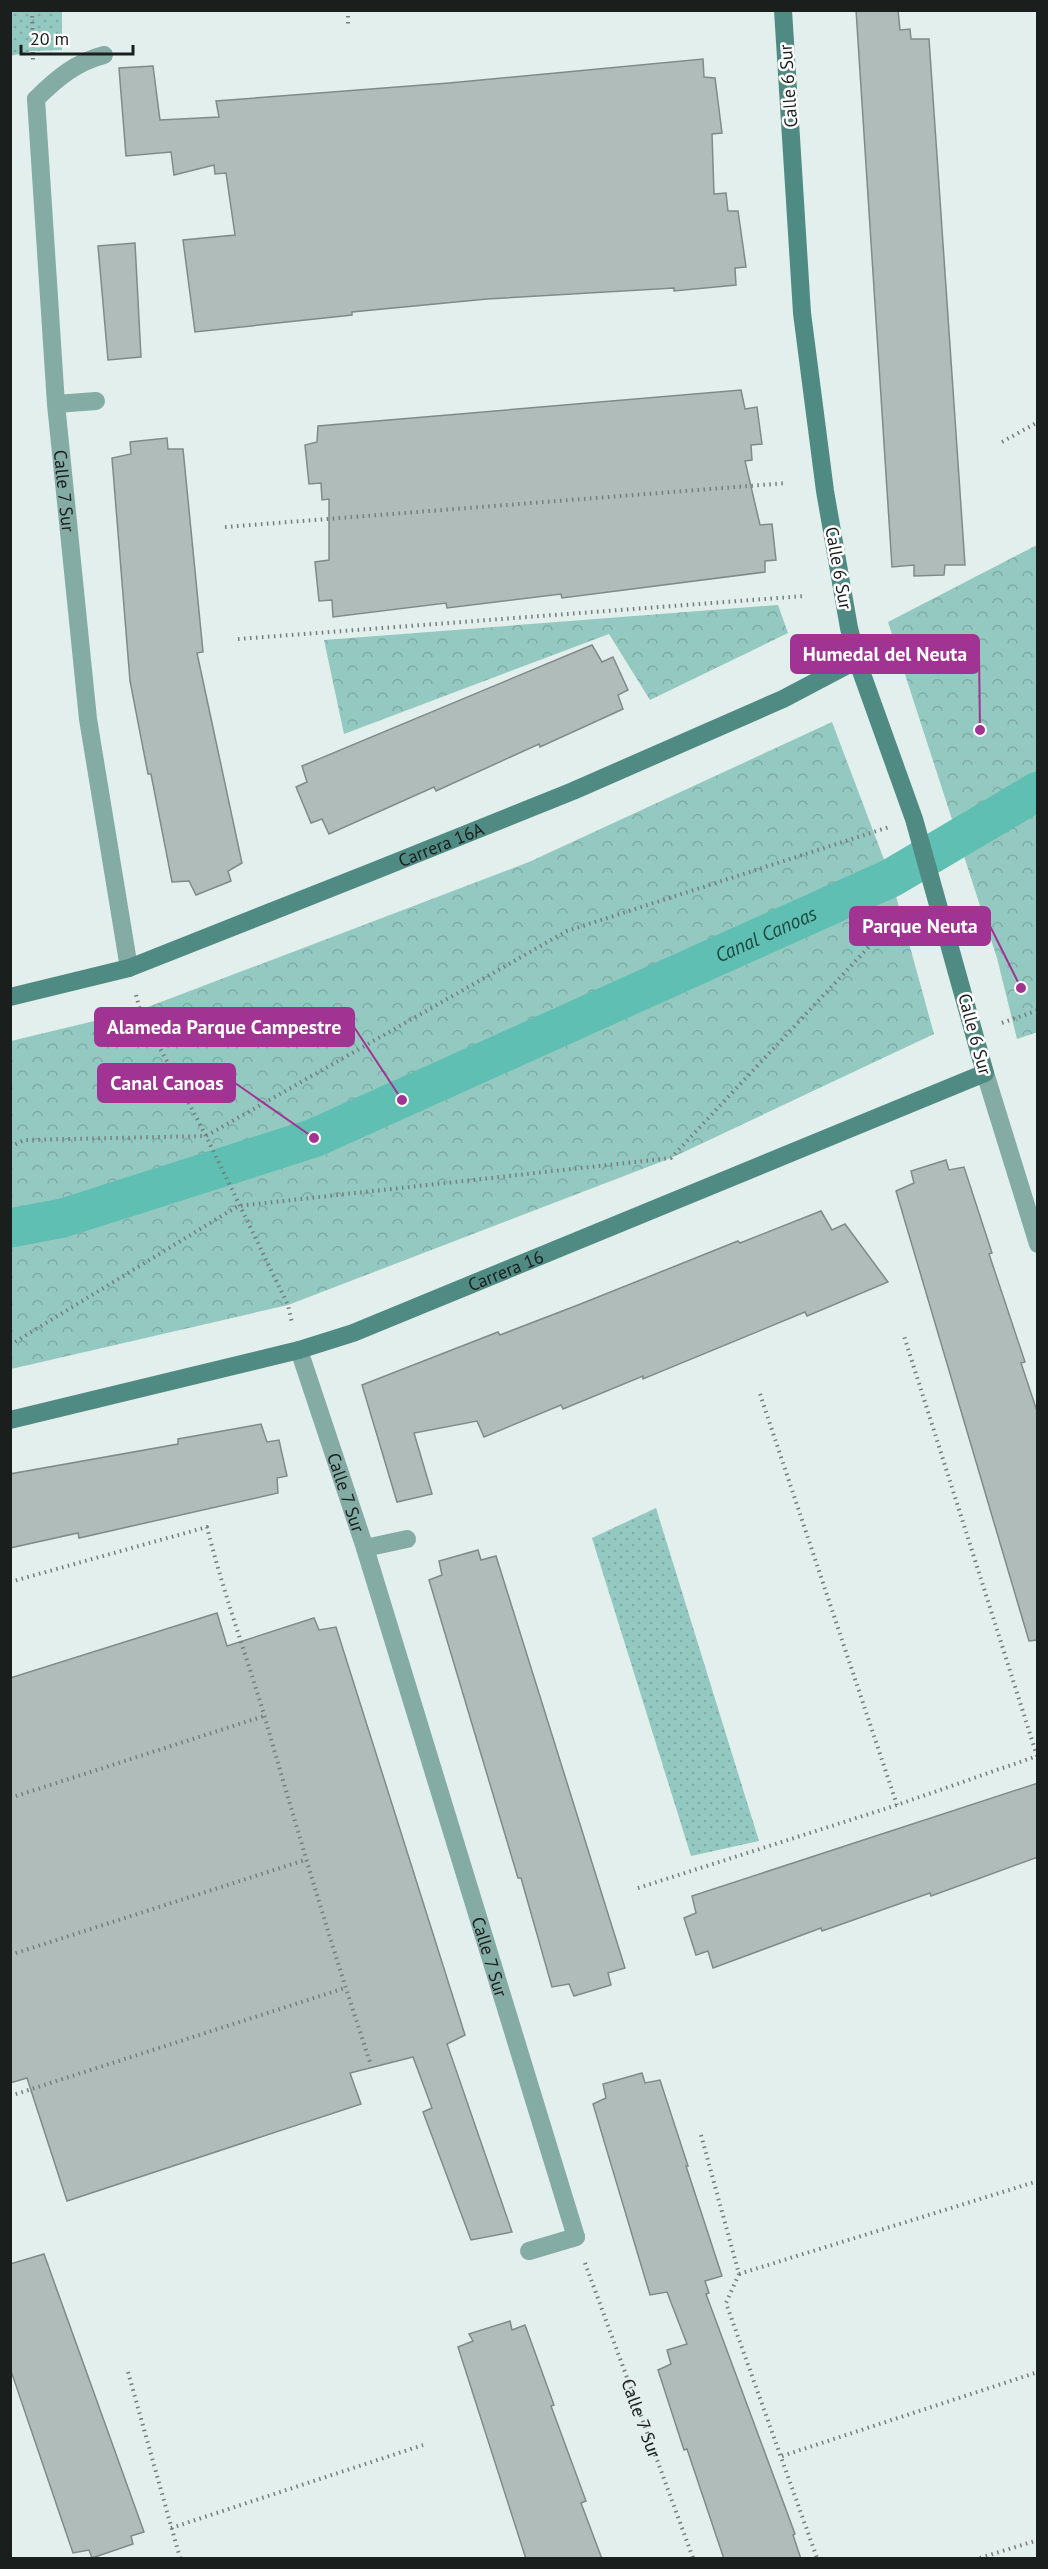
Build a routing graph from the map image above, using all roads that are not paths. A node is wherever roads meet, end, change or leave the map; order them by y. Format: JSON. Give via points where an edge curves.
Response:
{"nodes":[{"id":1,"x":783,"y":10,"type":"edge"},
{"id":2,"x":104,"y":55,"type":"dead end"},
{"id":3,"x":96,"y":400,"type":"dead end"},
{"id":4,"x":56,"y":404,"type":"junction"},
{"id":5,"x":857,"y":660,"type":"junction"},
{"id":6,"x":129,"y":968,"type":"junction"},
{"id":7,"x":10,"y":997,"type":"edge"},
{"id":8,"x":985,"y":1073,"type":"junction"},
{"id":9,"x":1038,"y":1244,"type":"edge"},
{"id":10,"x":299,"y":1350,"type":"junction"},
{"id":11,"x":10,"y":1420,"type":"edge"},
{"id":12,"x":407,"y":1539,"type":"dead end"},
{"id":13,"x":365,"y":1548,"type":"junction"},
{"id":14,"x":529,"y":2251,"type":"dead end"}],
"edges":[{"from":1,"to":5,"type":"main road","name":"Calle 6 Sur","via":[[802,314],[825,491]]},
{"from":2,"to":4,"type":"street","name":"Calle 7 Sur","via":[[87,59],[36,99]]},
{"from":3,"to":4,"type":"street"},
{"from":4,"to":6,"type":"street","name":"Calle 7 Sur","via":[[88,719]]},
{"from":5,"to":6,"type":"main road","name":"Carrera 16A","via":[[783,699],[573,791]]},
{"from":5,"to":8,"type":"main road","name":"Calle 6 Sur","via":[[914,819]]},
{"from":6,"to":7,"type":"main road","name":"Carrera 16A"},
{"from":8,"to":9,"type":"street","name":"Calle 6 Sur"},
{"from":8,"to":10,"type":"main road","name":"Carrera 16","via":[[352,1333]]},
{"from":10,"to":11,"type":"main road","name":"Carrera 16"},
{"from":10,"to":13,"type":"street","name":"Calle 7 Sur"},
{"from":12,"to":13,"type":"street"},
{"from":13,"to":14,"type":"street","name":"Calle 7 Sur","via":[[576,2237]]}]}
